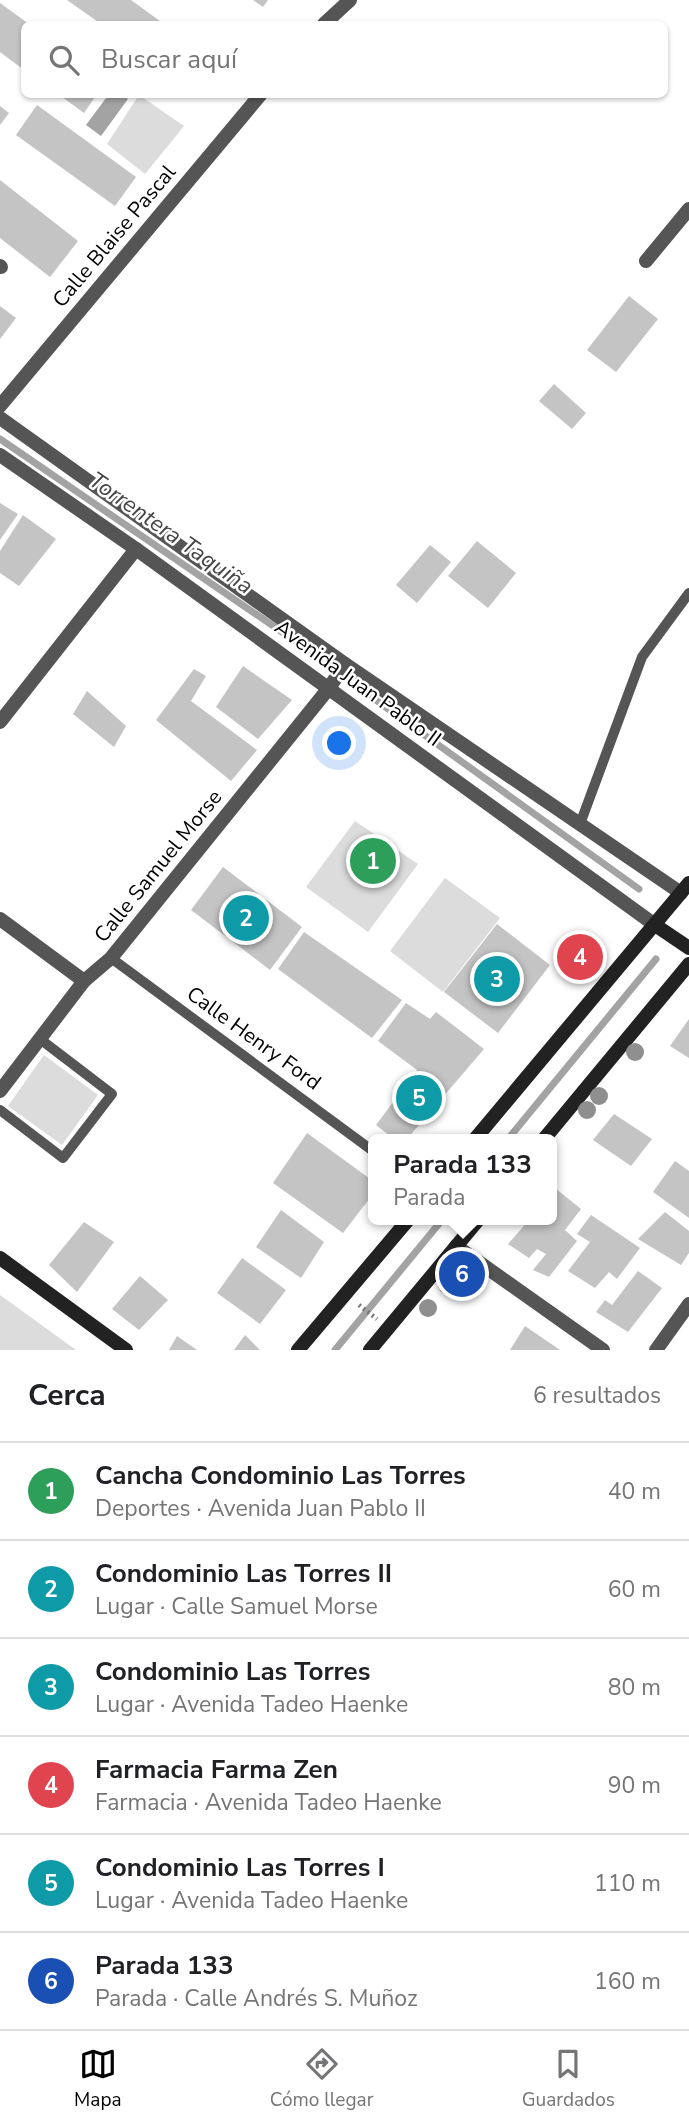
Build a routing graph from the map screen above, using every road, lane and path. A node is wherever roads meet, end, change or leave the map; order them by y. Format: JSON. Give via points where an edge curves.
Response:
{"nodes":[{"id":1,"x":350,"y":0,"type":"edge"},
{"id":2,"x":327,"y":21,"type":"edge"},
{"id":3,"x":258,"y":98,"type":"edge"},
{"id":4,"x":689,"y":209,"type":"edge"},
{"id":5,"x":646,"y":261,"type":"dead end"},
{"id":6,"x":0,"y":406,"type":"edge"},
{"id":7,"x":0,"y":418,"type":"edge"},
{"id":8,"x":0,"y":455,"type":"edge"},
{"id":9,"x":136,"y":549,"type":"junction"},
{"id":10,"x":689,"y":593,"type":"edge"},
{"id":11,"x":345,"y":664,"type":"junction"},
{"id":12,"x":329,"y":688,"type":"junction"},
{"id":13,"x":0,"y":722,"type":"edge"},
{"id":14,"x":580,"y":824,"type":"junction"},
{"id":15,"x":686,"y":892,"type":"edge"},
{"id":16,"x":0,"y":919,"type":"edge"},
{"id":17,"x":655,"y":925,"type":"junction"},
{"id":18,"x":689,"y":948,"type":"edge"},
{"id":19,"x":111,"y":958,"type":"junction"},
{"id":20,"x":689,"y":964,"type":"edge"},
{"id":21,"x":84,"y":981,"type":"junction"},
{"id":22,"x":40,"y":1039,"type":"junction"},
{"id":23,"x":0,"y":1091,"type":"edge"},
{"id":24,"x":0,"y":1110,"type":"edge"},
{"id":25,"x":479,"y":1134,"type":"edge"},
{"id":26,"x":548,"y":1134,"type":"edge"},
{"id":27,"x":368,"y":1147,"type":"edge"},
{"id":28,"x":404,"y":1225,"type":"edge"},
{"id":29,"x":474,"y":1225,"type":"edge"},
{"id":30,"x":456,"y":1247,"type":"junction"},
{"id":31,"x":0,"y":1258,"type":"edge"},
{"id":32,"x":357,"y":1303,"type":"dead end"},
{"id":33,"x":689,"y":1304,"type":"edge"},
{"id":34,"x":374,"y":1317,"type":"dead end"},
{"id":35,"x":126,"y":1350,"type":"edge"},
{"id":36,"x":298,"y":1350,"type":"edge"},
{"id":37,"x":370,"y":1350,"type":"edge"},
{"id":38,"x":603,"y":1350,"type":"edge"},
{"id":39,"x":656,"y":1350,"type":"edge"}],
"edges":[{"from":1,"to":2,"type":"street"},
{"from":3,"to":6,"type":"street","name":"Calle Blaise Pascal"},
{"from":4,"to":5,"type":"street"},
{"from":7,"to":11,"type":"street","name":"Avenida Juan Pablo II"},
{"from":8,"to":9,"type":"street","name":"Avenida Juan Pablo II"},
{"from":9,"to":12,"type":"street","name":"Avenida Juan Pablo II"},
{"from":9,"to":13,"type":"street"},
{"from":10,"to":14,"type":"lane","via":[[642,657]]},
{"from":11,"to":12,"type":"street","name":"Calle Samuel Morse"},
{"from":11,"to":14,"type":"street","name":"Avenida Juan Pablo II"},
{"from":12,"to":17,"type":"street","name":"Avenida Juan Pablo II"},
{"from":12,"to":19,"type":"street","name":"Calle Samuel Morse"},
{"from":14,"to":15,"type":"street","name":"Avenida Juan Pablo II"},
{"from":15,"to":17,"type":"main road"},
{"from":16,"to":21,"type":"street"},
{"from":17,"to":18,"type":"main road","name":"Avenida Juan Pablo II"},
{"from":17,"to":25,"type":"main road"},
{"from":19,"to":21,"type":"street","name":"Calle Samuel Morse"},
{"from":19,"to":27,"type":"lane","name":"Calle Henry Ford"},
{"from":20,"to":26,"type":"main road"},
{"from":21,"to":22,"type":"street","name":"Calle Samuel Morse"},
{"from":22,"to":23,"type":"street","name":"Calle Samuel Morse"},
{"from":22,"to":24,"type":"lane","via":[[112,1094],[63,1158]]},
{"from":28,"to":36,"type":"main road"},
{"from":29,"to":30,"type":"main road"},
{"from":30,"to":37,"type":"main road"},
{"from":30,"to":38,"type":"street"},
{"from":31,"to":35,"type":"main road"},
{"from":32,"to":34,"type":"path"},
{"from":33,"to":39,"type":"street"}]}
